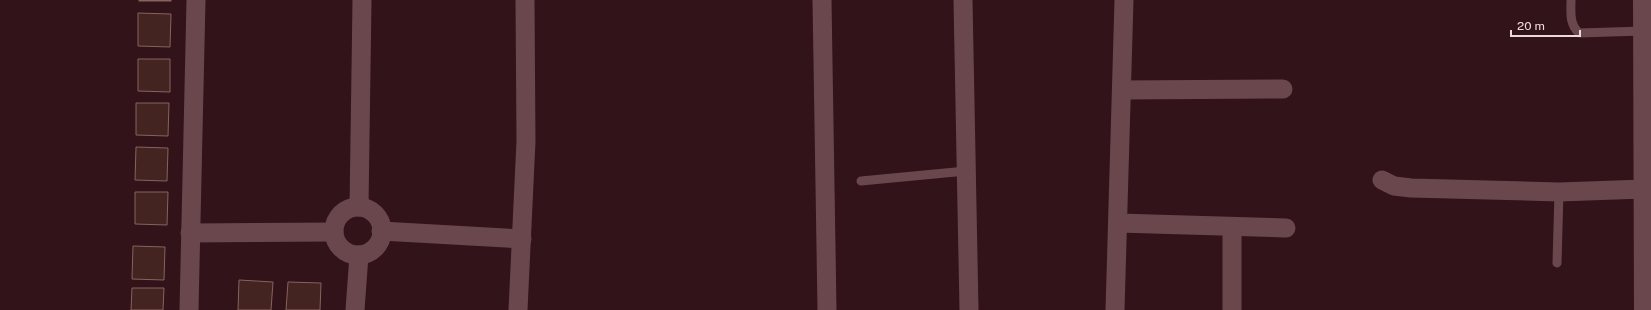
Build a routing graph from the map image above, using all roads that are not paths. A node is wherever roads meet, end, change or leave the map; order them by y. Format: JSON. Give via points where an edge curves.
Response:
{"nodes":[{"id":1,"x":196,"y":0,"type":"edge"},
{"id":2,"x":362,"y":0,"type":"edge"},
{"id":3,"x":525,"y":0,"type":"edge"},
{"id":4,"x":822,"y":0,"type":"edge"},
{"id":5,"x":963,"y":0,"type":"edge"},
{"id":6,"x":1124,"y":0,"type":"edge"},
{"id":7,"x":1570,"y":0,"type":"edge"},
{"id":8,"x":1644,"y":0,"type":"edge"},
{"id":9,"x":1643,"y":31,"type":"junction"},
{"id":10,"x":1647,"y":68,"type":"edge"},
{"id":11,"x":1283,"y":89,"type":"dead end"},
{"id":12,"x":1122,"y":90,"type":"junction"},
{"id":13,"x":966,"y":172,"type":"junction"},
{"id":14,"x":1382,"y":180,"type":"dead end"},
{"id":15,"x":861,"y":181,"type":"dead end"},
{"id":16,"x":1646,"y":181,"type":"edge"},
{"id":17,"x":1559,"y":192,"type":"junction"},
{"id":18,"x":359,"y":207,"type":"junction"},
{"id":19,"x":1118,"y":223,"type":"junction"},
{"id":20,"x":1232,"y":227,"type":"junction"},
{"id":21,"x":1286,"y":228,"type":"dead end"},
{"id":22,"x":382,"y":231,"type":"junction"},
{"id":23,"x":334,"y":232,"type":"junction"},
{"id":24,"x":190,"y":233,"type":"junction"},
{"id":25,"x":522,"y":239,"type":"junction"},
{"id":26,"x":359,"y":255,"type":"junction"},
{"id":27,"x":1557,"y":263,"type":"dead end"},
{"id":28,"x":189,"y":310,"type":"edge"},
{"id":29,"x":355,"y":310,"type":"edge"},
{"id":30,"x":518,"y":310,"type":"edge"},
{"id":31,"x":827,"y":310,"type":"edge"},
{"id":32,"x":970,"y":310,"type":"edge"},
{"id":33,"x":1115,"y":310,"type":"edge"},
{"id":34,"x":1232,"y":310,"type":"edge"},
{"id":35,"x":1645,"y":310,"type":"edge"}],
"edges":[{"from":1,"to":24,"type":"street"},
{"from":2,"to":18,"type":"street"},
{"from":3,"to":25,"type":"street","via":[[526,141]]},
{"from":4,"to":31,"type":"street"},
{"from":5,"to":13,"type":"street"},
{"from":6,"to":12,"type":"street"},
{"from":7,"to":9,"type":"lane","via":[[1571,21],[1579,33]]},
{"from":8,"to":9,"type":"street"},
{"from":9,"to":10,"type":"street"},
{"from":10,"to":16,"type":"street"},
{"from":11,"to":12,"type":"street"},
{"from":12,"to":19,"type":"street"},
{"from":13,"to":15,"type":"lane"},
{"from":13,"to":32,"type":"street"},
{"from":14,"to":17,"type":"street","via":[[1394,186],[1411,188]]},
{"from":16,"to":17,"type":"street"},
{"from":16,"to":35,"type":"street"},
{"from":17,"to":27,"type":"lane"},
{"from":18,"to":22,"type":"street","via":[[375,214]]},
{"from":18,"to":23,"type":"street","via":[[351,208],[338,217]]},
{"from":19,"to":20,"type":"street"},
{"from":19,"to":33,"type":"street"},
{"from":20,"to":21,"type":"street"},
{"from":20,"to":34,"type":"street"},
{"from":22,"to":25,"type":"street"},
{"from":22,"to":26,"type":"street","via":[[375,248]]},
{"from":23,"to":24,"type":"street"},
{"from":23,"to":26,"type":"street","via":[[339,246],[351,254]]},
{"from":24,"to":28,"type":"street"},
{"from":25,"to":30,"type":"street"},
{"from":26,"to":29,"type":"street"}]}
